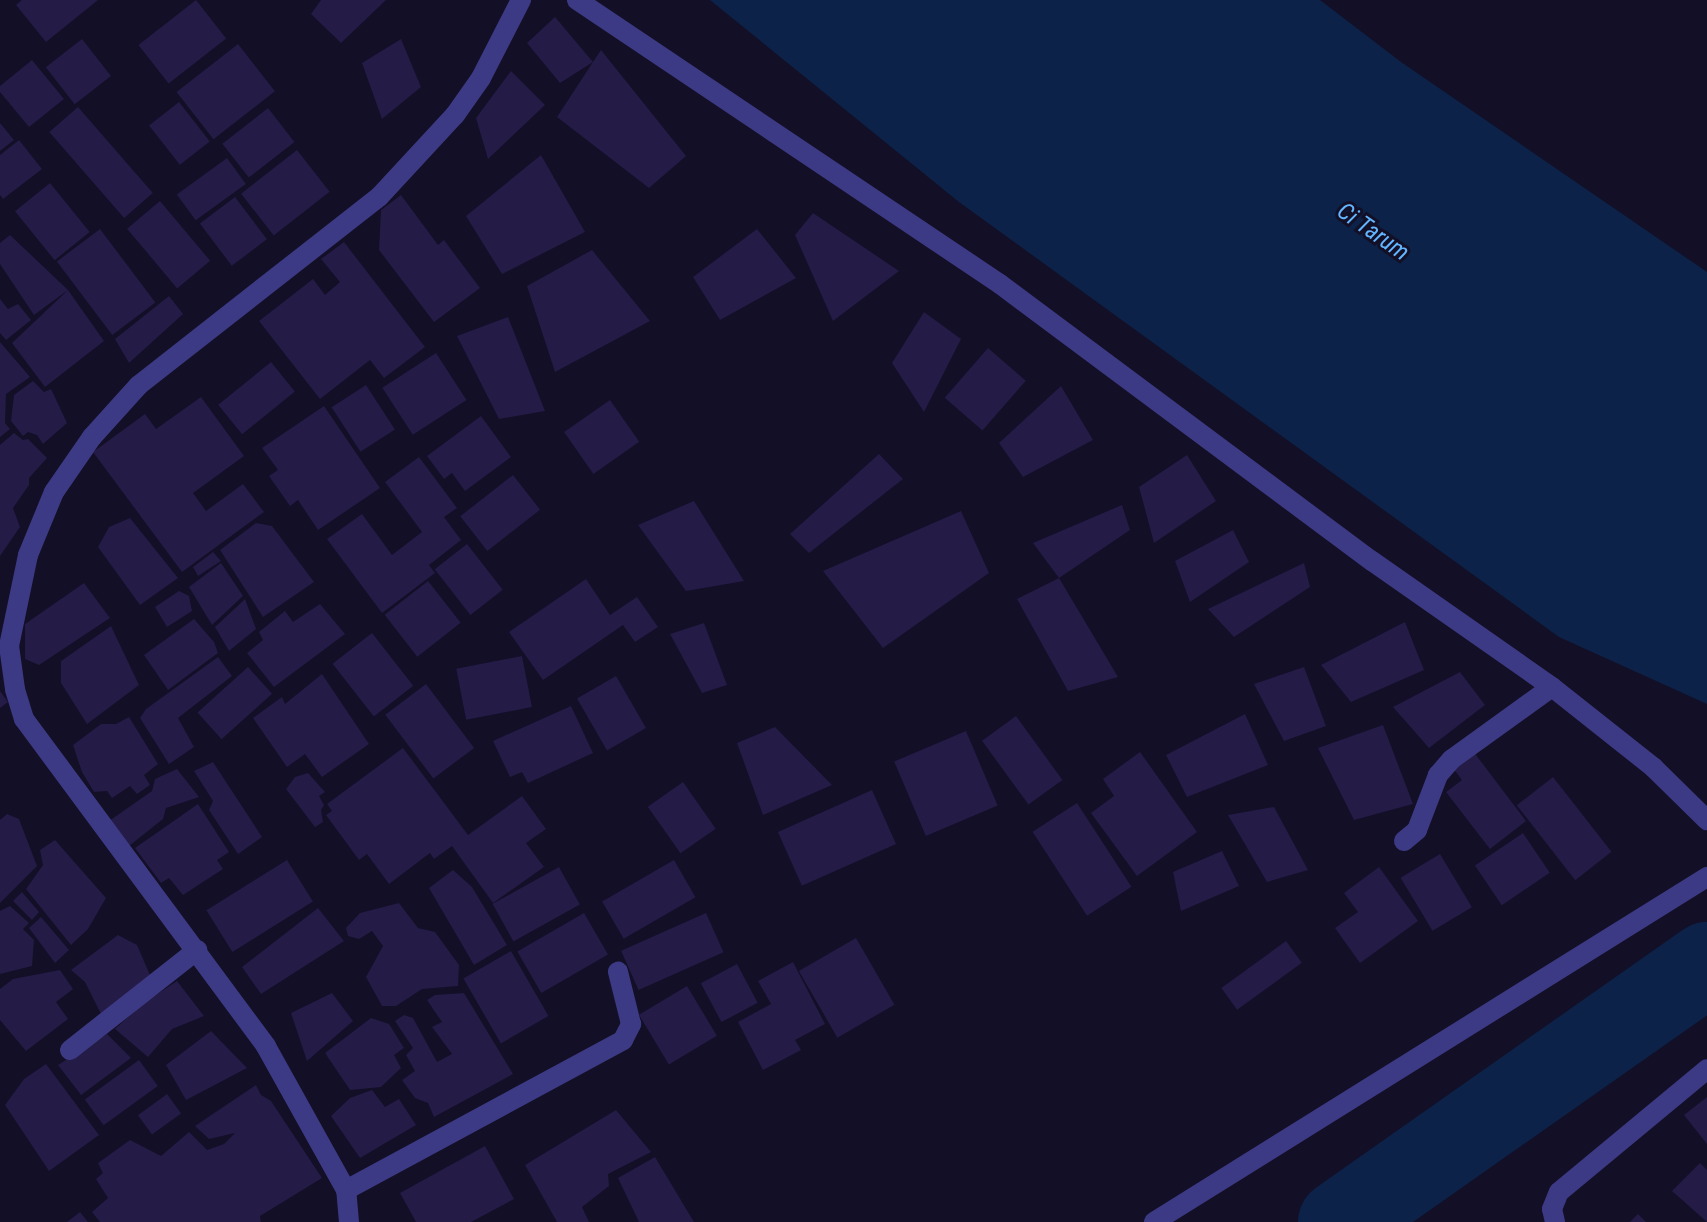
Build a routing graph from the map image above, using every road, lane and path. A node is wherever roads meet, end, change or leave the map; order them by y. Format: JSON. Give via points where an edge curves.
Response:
{"nodes":[{"id":1,"x":521,"y":0,"type":"edge"},
{"id":2,"x":577,"y":0,"type":"edge"},
{"id":3,"x":4,"y":641,"type":"edge"},
{"id":4,"x":1552,"y":687,"type":"junction"},
{"id":5,"x":1707,"y":820,"type":"edge"},
{"id":6,"x":1404,"y":841,"type":"dead end"},
{"id":7,"x":1707,"y":877,"type":"edge"},
{"id":8,"x":197,"y":950,"type":"junction"},
{"id":9,"x":618,"y":972,"type":"dead end"},
{"id":10,"x":70,"y":1050,"type":"dead end"},
{"id":11,"x":1707,"y":1069,"type":"edge"},
{"id":12,"x":346,"y":1190,"type":"junction"},
{"id":13,"x":349,"y":1222,"type":"edge"},
{"id":14,"x":1154,"y":1222,"type":"edge"},
{"id":15,"x":1555,"y":1222,"type":"edge"}],
"edges":[{"from":1,"to":3,"type":"street","via":[[481,78],[455,115],[379,197],[139,385],[92,437],[54,492],[28,555]]},
{"from":2,"to":4,"type":"street","via":[[1000,284],[1372,561]]},
{"from":3,"to":8,"type":"street","via":[[24,719]]},
{"from":4,"to":5,"type":"street","via":[[1653,767]]},
{"from":4,"to":6,"type":"street","via":[[1452,759],[1438,775],[1417,830]]},
{"from":7,"to":14,"type":"street"},
{"from":8,"to":10,"type":"street"},
{"from":8,"to":12,"type":"street","via":[[266,1046]]},
{"from":9,"to":12,"type":"street","via":[[631,1024],[623,1040]]},
{"from":11,"to":15,"type":"street","via":[[1559,1192],[1552,1209]]},
{"from":12,"to":13,"type":"street"}]}
